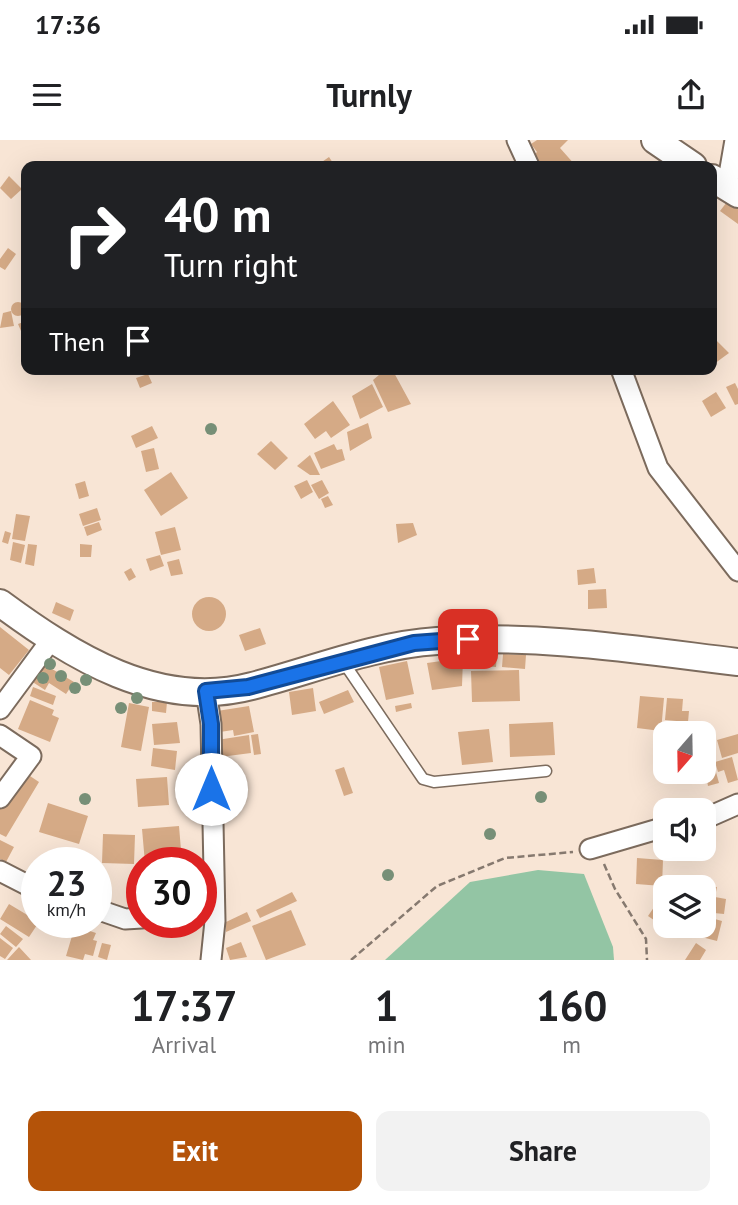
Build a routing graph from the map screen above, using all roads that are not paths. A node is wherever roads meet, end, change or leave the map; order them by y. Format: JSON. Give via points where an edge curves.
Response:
{"nodes":[{"id":1,"x":517,"y":140,"type":"edge"},
{"id":2,"x":655,"y":140,"type":"edge"},
{"id":3,"x":735,"y":140,"type":"edge"},
{"id":4,"x":527,"y":161,"type":"edge"},
{"id":5,"x":685,"y":161,"type":"edge"},
{"id":6,"x":726,"y":186,"type":"edge"},
{"id":7,"x":623,"y":375,"type":"edge"},
{"id":8,"x":738,"y":571,"type":"edge"},
{"id":9,"x":0,"y":603,"type":"edge"},
{"id":10,"x":51,"y":640,"type":"junction"},
{"id":11,"x":342,"y":660,"type":"junction"},
{"id":12,"x":738,"y":662,"type":"edge"},
{"id":13,"x":206,"y":691,"type":"junction"},
{"id":14,"x":0,"y":709,"type":"edge"},
{"id":15,"x":0,"y":735,"type":"edge"},
{"id":16,"x":546,"y":771,"type":"dead end"},
{"id":17,"x":0,"y":798,"type":"edge"},
{"id":18,"x":738,"y":804,"type":"edge"},
{"id":19,"x":716,"y":814,"type":"edge"},
{"id":20,"x":653,"y":831,"type":"edge"},
{"id":21,"x":209,"y":847,"type":"edge"},
{"id":22,"x":590,"y":849,"type":"road end"},
{"id":23,"x":0,"y":871,"type":"edge"},
{"id":24,"x":21,"y":884,"type":"edge"},
{"id":25,"x":209,"y":938,"type":"edge"},
{"id":26,"x":211,"y":960,"type":"edge"}],
"edges":[{"from":1,"to":4,"type":"street"},
{"from":2,"to":5,"type":"main road"},
{"from":3,"to":6,"type":"street"},
{"from":7,"to":8,"type":"street","via":[[658,468]]},
{"from":9,"to":10,"type":"main road"},
{"from":10,"to":13,"type":"main road","via":[[131,679]]},
{"from":10,"to":14,"type":"street"},
{"from":11,"to":12,"type":"main road","via":[[414,643],[468,639],[601,645]]},
{"from":11,"to":13,"type":"main road","via":[[248,687]]},
{"from":11,"to":16,"type":"lane","via":[[423,779],[434,782]]},
{"from":13,"to":21,"type":"street","via":[[211,724]]},
{"from":15,"to":17,"type":"street","via":[[32,756]]},
{"from":18,"to":19,"type":"street"},
{"from":20,"to":22,"type":"street"},
{"from":23,"to":24,"type":"street"},
{"from":25,"to":26,"type":"street"}]}
